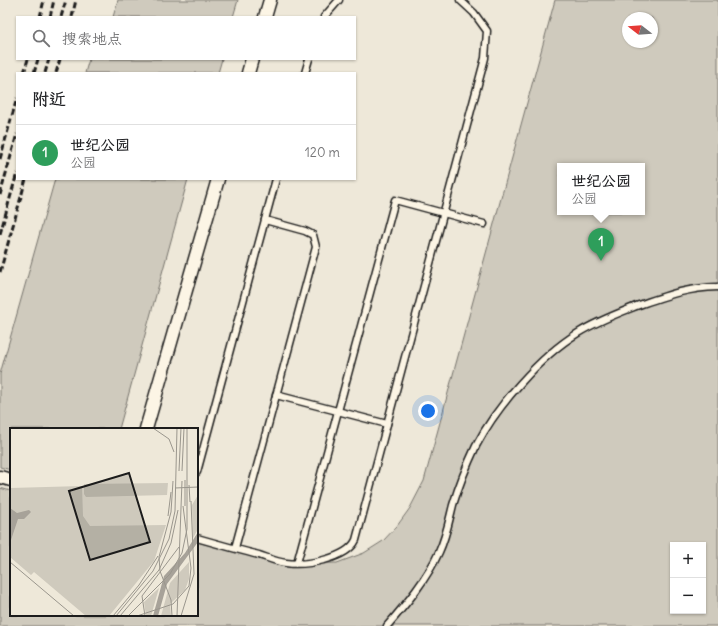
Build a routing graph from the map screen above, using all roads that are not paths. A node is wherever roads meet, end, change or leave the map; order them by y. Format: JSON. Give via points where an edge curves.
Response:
{"nodes":[{"id":1,"x":270,"y":0,"type":"edge"},
{"id":2,"x":339,"y":0,"type":"edge"},
{"id":3,"x":460,"y":0,"type":"edge"},
{"id":4,"x":265,"y":16,"type":"edge"},
{"id":5,"x":325,"y":16,"type":"edge"},
{"id":6,"x":252,"y":60,"type":"edge"},
{"id":7,"x":309,"y":60,"type":"edge"},
{"id":8,"x":248,"y":72,"type":"edge"},
{"id":9,"x":305,"y":72,"type":"edge"},
{"id":10,"x":218,"y":180,"type":"edge"},
{"id":11,"x":276,"y":180,"type":"edge"},
{"id":12,"x":444,"y":214,"type":"junction"},
{"id":13,"x":265,"y":220,"type":"junction"},
{"id":14,"x":484,"y":224,"type":"dead end"},
{"id":15,"x":718,"y":287,"type":"edge"},
{"id":16,"x":276,"y":394,"type":"junction"},
{"id":17,"x":338,"y":411,"type":"junction"},
{"id":18,"x":387,"y":424,"type":"junction"},
{"id":19,"x":146,"y":428,"type":"edge"},
{"id":20,"x":198,"y":468,"type":"edge"},
{"id":21,"x":0,"y":477,"type":"edge"},
{"id":22,"x":10,"y":480,"type":"edge"},
{"id":23,"x":198,"y":538,"type":"edge"},
{"id":24,"x":234,"y":548,"type":"junction"},
{"id":25,"x":297,"y":563,"type":"junction"},
{"id":26,"x":388,"y":626,"type":"edge"}],
"edges":[{"from":1,"to":4,"type":"street"},
{"from":2,"to":5,"type":"lane"},
{"from":3,"to":12,"type":"lane","via":[[474,13],[487,31],[486,58]]},
{"from":6,"to":8,"type":"street"},
{"from":7,"to":9,"type":"lane"},
{"from":10,"to":19,"type":"street"},
{"from":11,"to":13,"type":"lane"},
{"from":12,"to":14,"type":"lane"},
{"from":12,"to":17,"type":"lane","via":[[395,200]]},
{"from":12,"to":18,"type":"lane"},
{"from":13,"to":16,"type":"lane","via":[[313,235],[316,247]]},
{"from":13,"to":20,"type":"lane"},
{"from":15,"to":26,"type":"lane","via":[[680,291],[622,312],[580,332],[541,363],[502,406],[482,435],[460,484],[439,552],[416,590]]},
{"from":16,"to":17,"type":"lane"},
{"from":16,"to":24,"type":"lane"},
{"from":17,"to":18,"type":"lane"},
{"from":17,"to":25,"type":"lane"},
{"from":18,"to":25,"type":"lane","via":[[353,546],[334,557]]},
{"from":21,"to":22,"type":"street"},
{"from":23,"to":24,"type":"lane"},
{"from":24,"to":25,"type":"lane","via":[[286,563]]}]}
